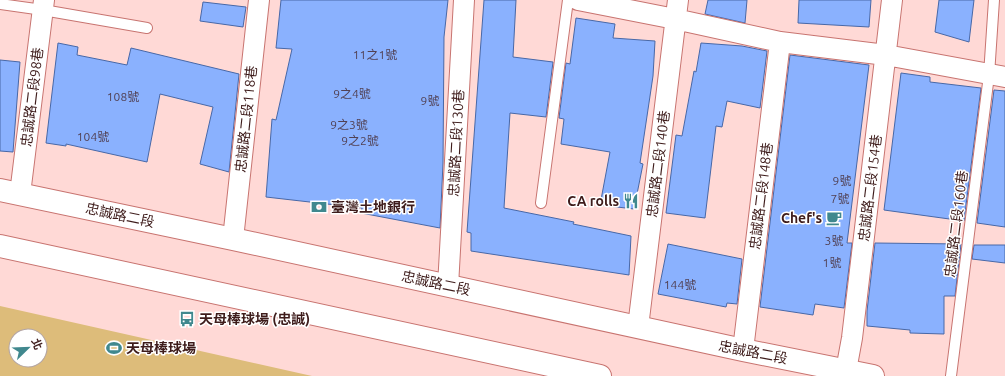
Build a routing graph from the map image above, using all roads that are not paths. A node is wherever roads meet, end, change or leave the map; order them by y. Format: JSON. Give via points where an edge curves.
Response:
{"nodes":[{"id":1,"x":259,"y":0,"type":"edge"},
{"id":2,"x":464,"y":0,"type":"edge"},
{"id":3,"x":568,"y":0,"type":"edge"},
{"id":4,"x":578,"y":0,"type":"edge"},
{"id":5,"x":892,"y":0,"type":"edge"},
{"id":6,"x":994,"y":0,"type":"edge"},
{"id":7,"x":0,"y":4,"type":"edge"},
{"id":8,"x":44,"y":5,"type":"edge"},
{"id":9,"x":676,"y":10,"type":"edge"},
{"id":10,"x":147,"y":28,"type":"dead end"},
{"id":11,"x":780,"y":42,"type":"junction"},
{"id":12,"x":886,"y":55,"type":"junction"},
{"id":13,"x":997,"y":76,"type":"edge"},
{"id":14,"x":10,"y":192,"type":"edge"},
{"id":15,"x":541,"y":203,"type":"dead end"},
{"id":16,"x":233,"y":239,"type":"junction"},
{"id":17,"x":0,"y":246,"type":"edge"},
{"id":18,"x":448,"y":286,"type":"junction"},
{"id":19,"x":638,"y":327,"type":"junction"},
{"id":20,"x":743,"y":350,"type":"junction"},
{"id":21,"x":846,"y":373,"type":"edge"},
{"id":22,"x":600,"y":376,"type":"edge"},
{"id":23,"x":873,"y":376,"type":"edge"},
{"id":24,"x":951,"y":376,"type":"edge"}],
"edges":[{"from":1,"to":16,"type":"street","name":"忠誠路二段118巷"},
{"from":2,"to":18,"type":"street","name":"忠誠路二段130巷"},
{"from":3,"to":15,"type":"lane"},
{"from":4,"to":9,"type":"street"},
{"from":5,"to":12,"type":"street","name":"忠誠路二段154巷"},
{"from":6,"to":13,"type":"lane","name":"忠誠路二段160巷"},
{"from":7,"to":8,"type":"lane"},
{"from":8,"to":10,"type":"lane"},
{"from":8,"to":14,"type":"street","name":"忠誠路二段98巷"},
{"from":9,"to":11,"type":"street"},
{"from":9,"to":19,"type":"street","name":"忠誠路二段140巷"},
{"from":11,"to":12,"type":"street"},
{"from":11,"to":20,"type":"street","name":"忠誠路二段148巷"},
{"from":12,"to":13,"type":"street"},
{"from":12,"to":21,"type":"street","name":"忠誠路二段154巷"},
{"from":13,"to":24,"type":"lane","name":"忠誠路二段160巷"},
{"from":14,"to":16,"type":"street","name":"忠誠路二段"},
{"from":16,"to":18,"type":"street","name":"忠誠路二段"},
{"from":17,"to":22,"type":"street"},
{"from":18,"to":19,"type":"street","name":"忠誠路二段"},
{"from":19,"to":20,"type":"street","name":"忠誠路二段"},
{"from":20,"to":21,"type":"street","name":"忠誠路二段"},
{"from":21,"to":23,"type":"street","name":"忠誠路二段"}]}
